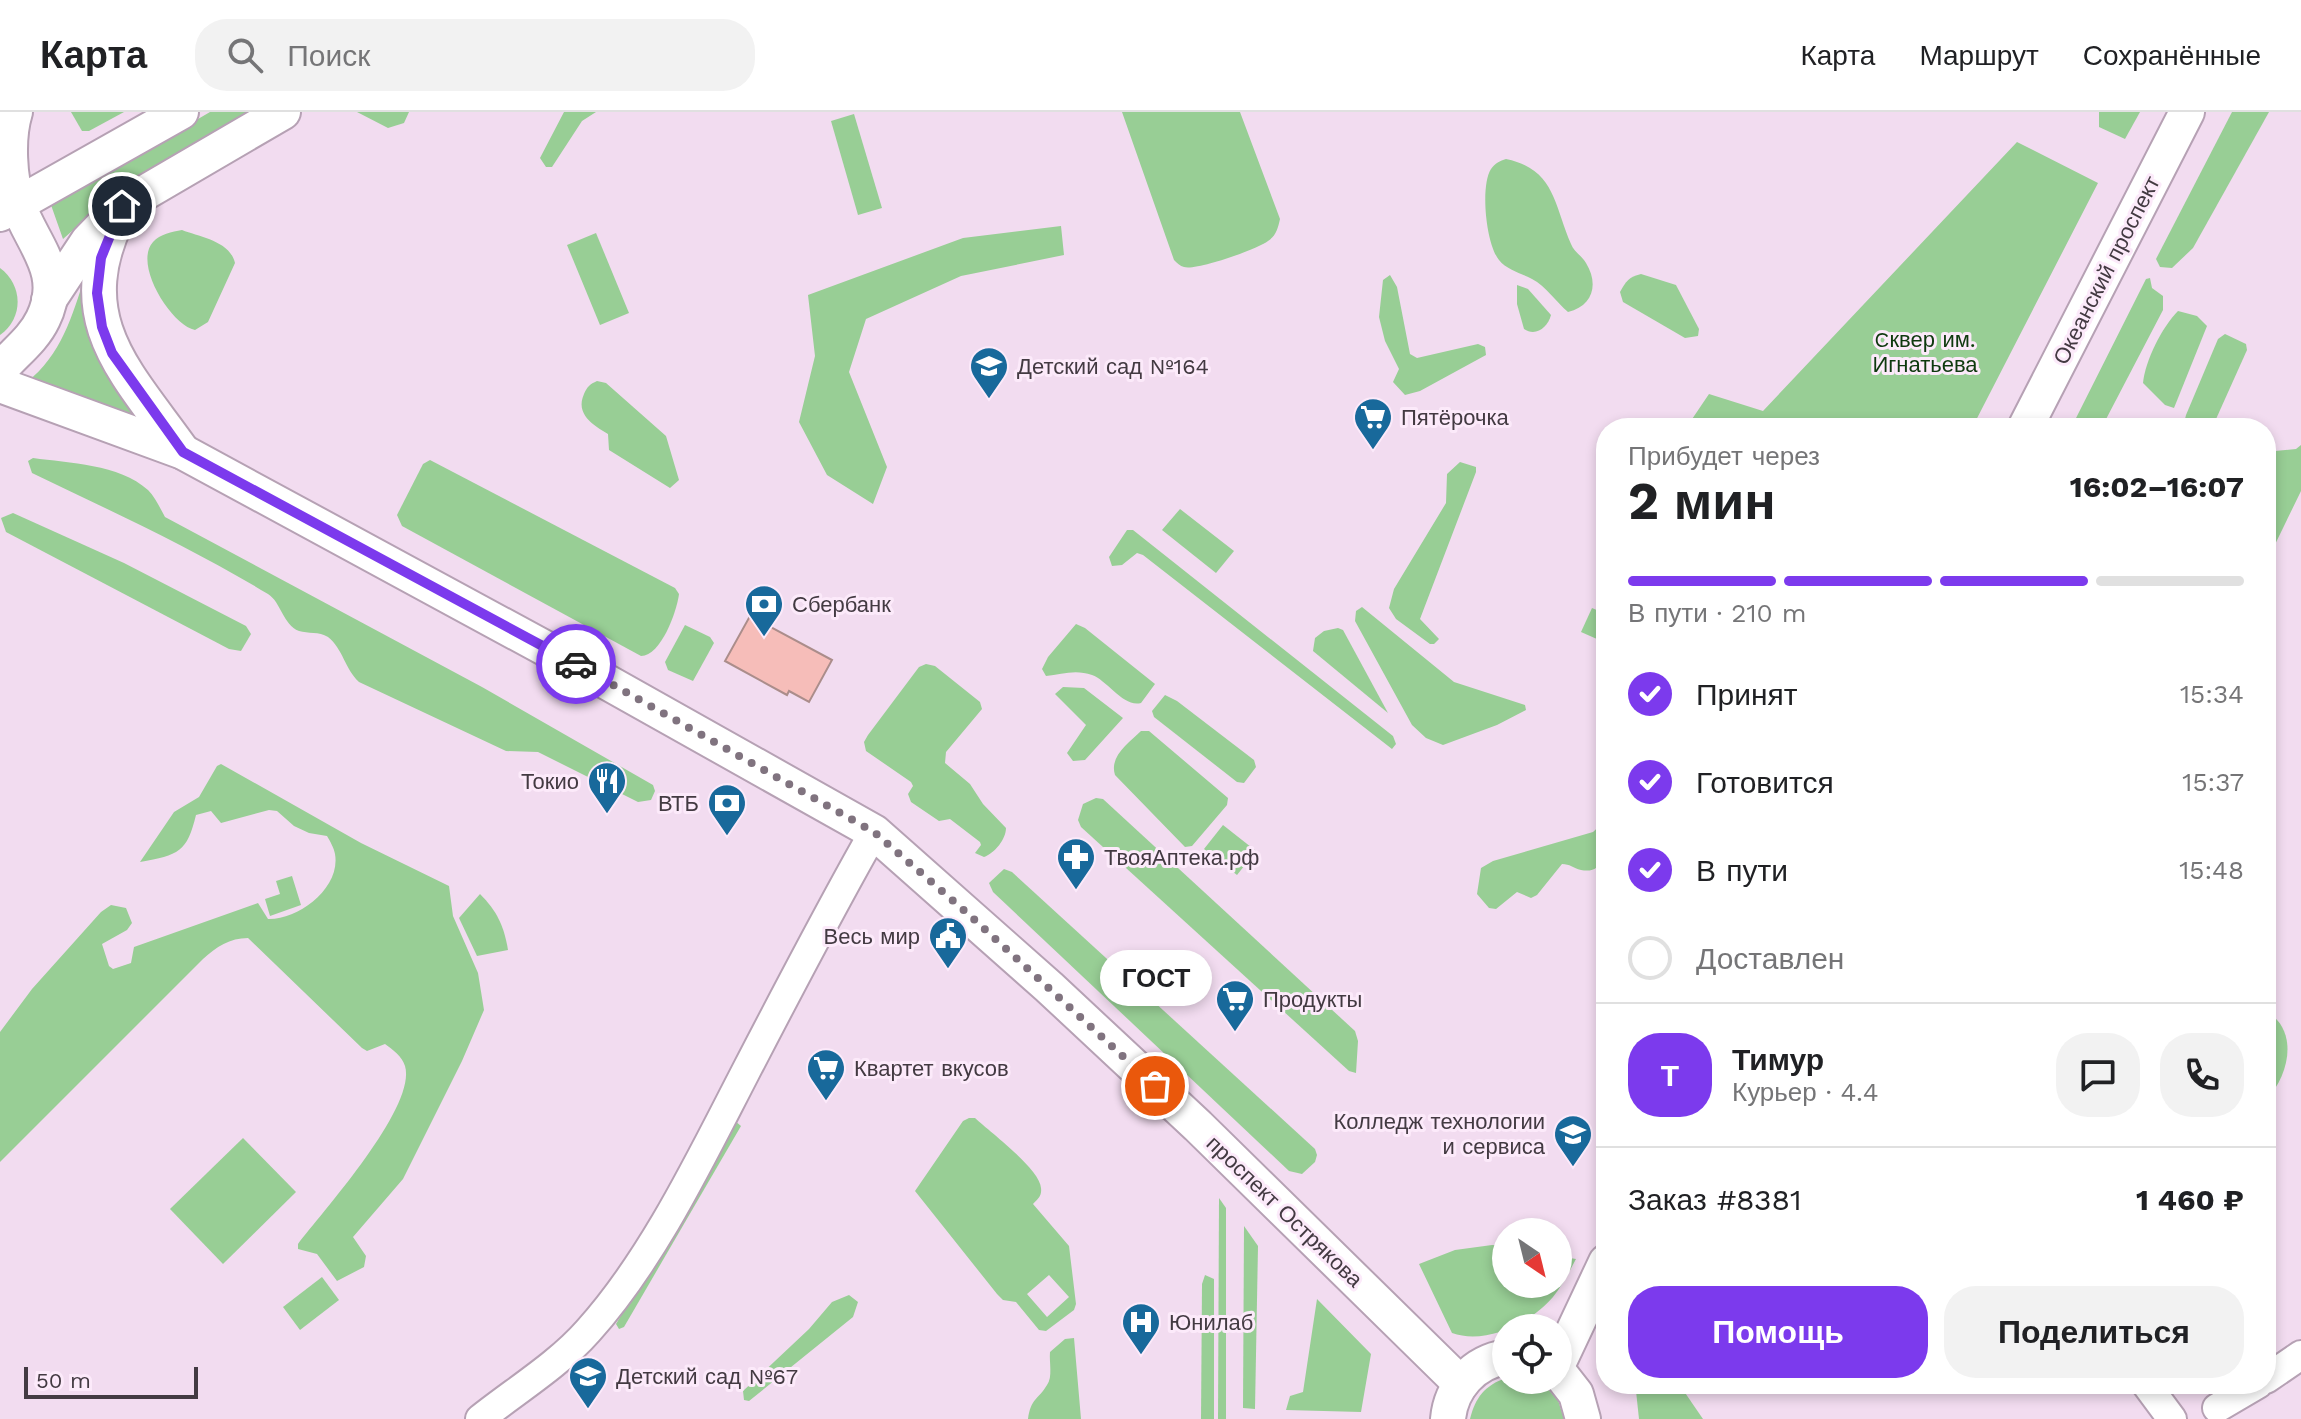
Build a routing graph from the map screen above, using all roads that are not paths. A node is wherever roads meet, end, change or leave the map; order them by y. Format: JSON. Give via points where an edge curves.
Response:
{"nodes":[{"id":1,"x":181,"y":112,"type":"edge"},
{"id":2,"x":283,"y":112,"type":"edge"},
{"id":3,"x":2187,"y":112,"type":"edge"},
{"id":4,"x":13,"y":117,"type":"edge"},
{"id":5,"x":115,"y":149,"type":"junction"},
{"id":6,"x":122,"y":206,"type":"junction"},
{"id":7,"x":6,"y":217,"type":"edge"},
{"id":8,"x":49,"y":300,"type":"junction"},
{"id":9,"x":3,"y":367,"type":"edge"},
{"id":10,"x":2030,"y":418,"type":"edge"},
{"id":11,"x":183,"y":452,"type":"junction"},
{"id":12,"x":874,"y":832,"type":"junction"},
{"id":13,"x":1596,"y":1283,"type":"edge"},
{"id":14,"x":1572,"y":1334,"type":"edge"},
{"id":15,"x":2301,"y":1355,"type":"edge"},
{"id":16,"x":1492,"y":1362,"type":"edge"},
{"id":17,"x":2276,"y":1372,"type":"edge"},
{"id":18,"x":1461,"y":1384,"type":"junction"},
{"id":19,"x":1572,"y":1389,"type":"edge"},
{"id":20,"x":2153,"y":1394,"type":"edge"},
{"id":21,"x":2241,"y":1394,"type":"edge"},
{"id":22,"x":2217,"y":1408,"type":"dead end"},
{"id":23,"x":480,"y":1419,"type":"edge"},
{"id":24,"x":1448,"y":1419,"type":"edge"},
{"id":25,"x":1583,"y":1419,"type":"edge"},
{"id":26,"x":2172,"y":1419,"type":"edge"}],
"edges":[{"from":1,"to":5,"type":"main road"},
{"from":2,"to":6,"type":"main road"},
{"from":3,"to":10,"type":"main road","name":"Океанский проспект"},
{"from":4,"to":5,"type":"main road","via":[[19,141],[45,166]]},
{"from":4,"to":7,"type":"main road"},
{"from":5,"to":7,"type":"main road"},
{"from":6,"to":8,"type":"main road","via":[[88,241]]},
{"from":6,"to":11,"type":"main road","via":[[101,258],[97,293],[102,327],[112,353]]},
{"from":7,"to":8,"type":"main road","via":[[46,260]]},
{"from":8,"to":9,"type":"main road","via":[[33,336]]},
{"from":9,"to":11,"type":"main road","name":"проспект Острякова"},
{"from":11,"to":12,"type":"main road","name":"проспект Острякова"},
{"from":12,"to":18,"type":"main road","name":"проспект Острякова","via":[[1198,1126]]},
{"from":12,"to":23,"type":"street","via":[[715,1135],[623,1285],[588,1331]]},
{"from":13,"to":14,"type":"main road"},
{"from":15,"to":17,"type":"street"},
{"from":16,"to":18,"type":"main road"},
{"from":18,"to":24,"type":"main road"},
{"from":19,"to":25,"type":"main road"},
{"from":20,"to":26,"type":"street"},
{"from":21,"to":22,"type":"street"}]}
